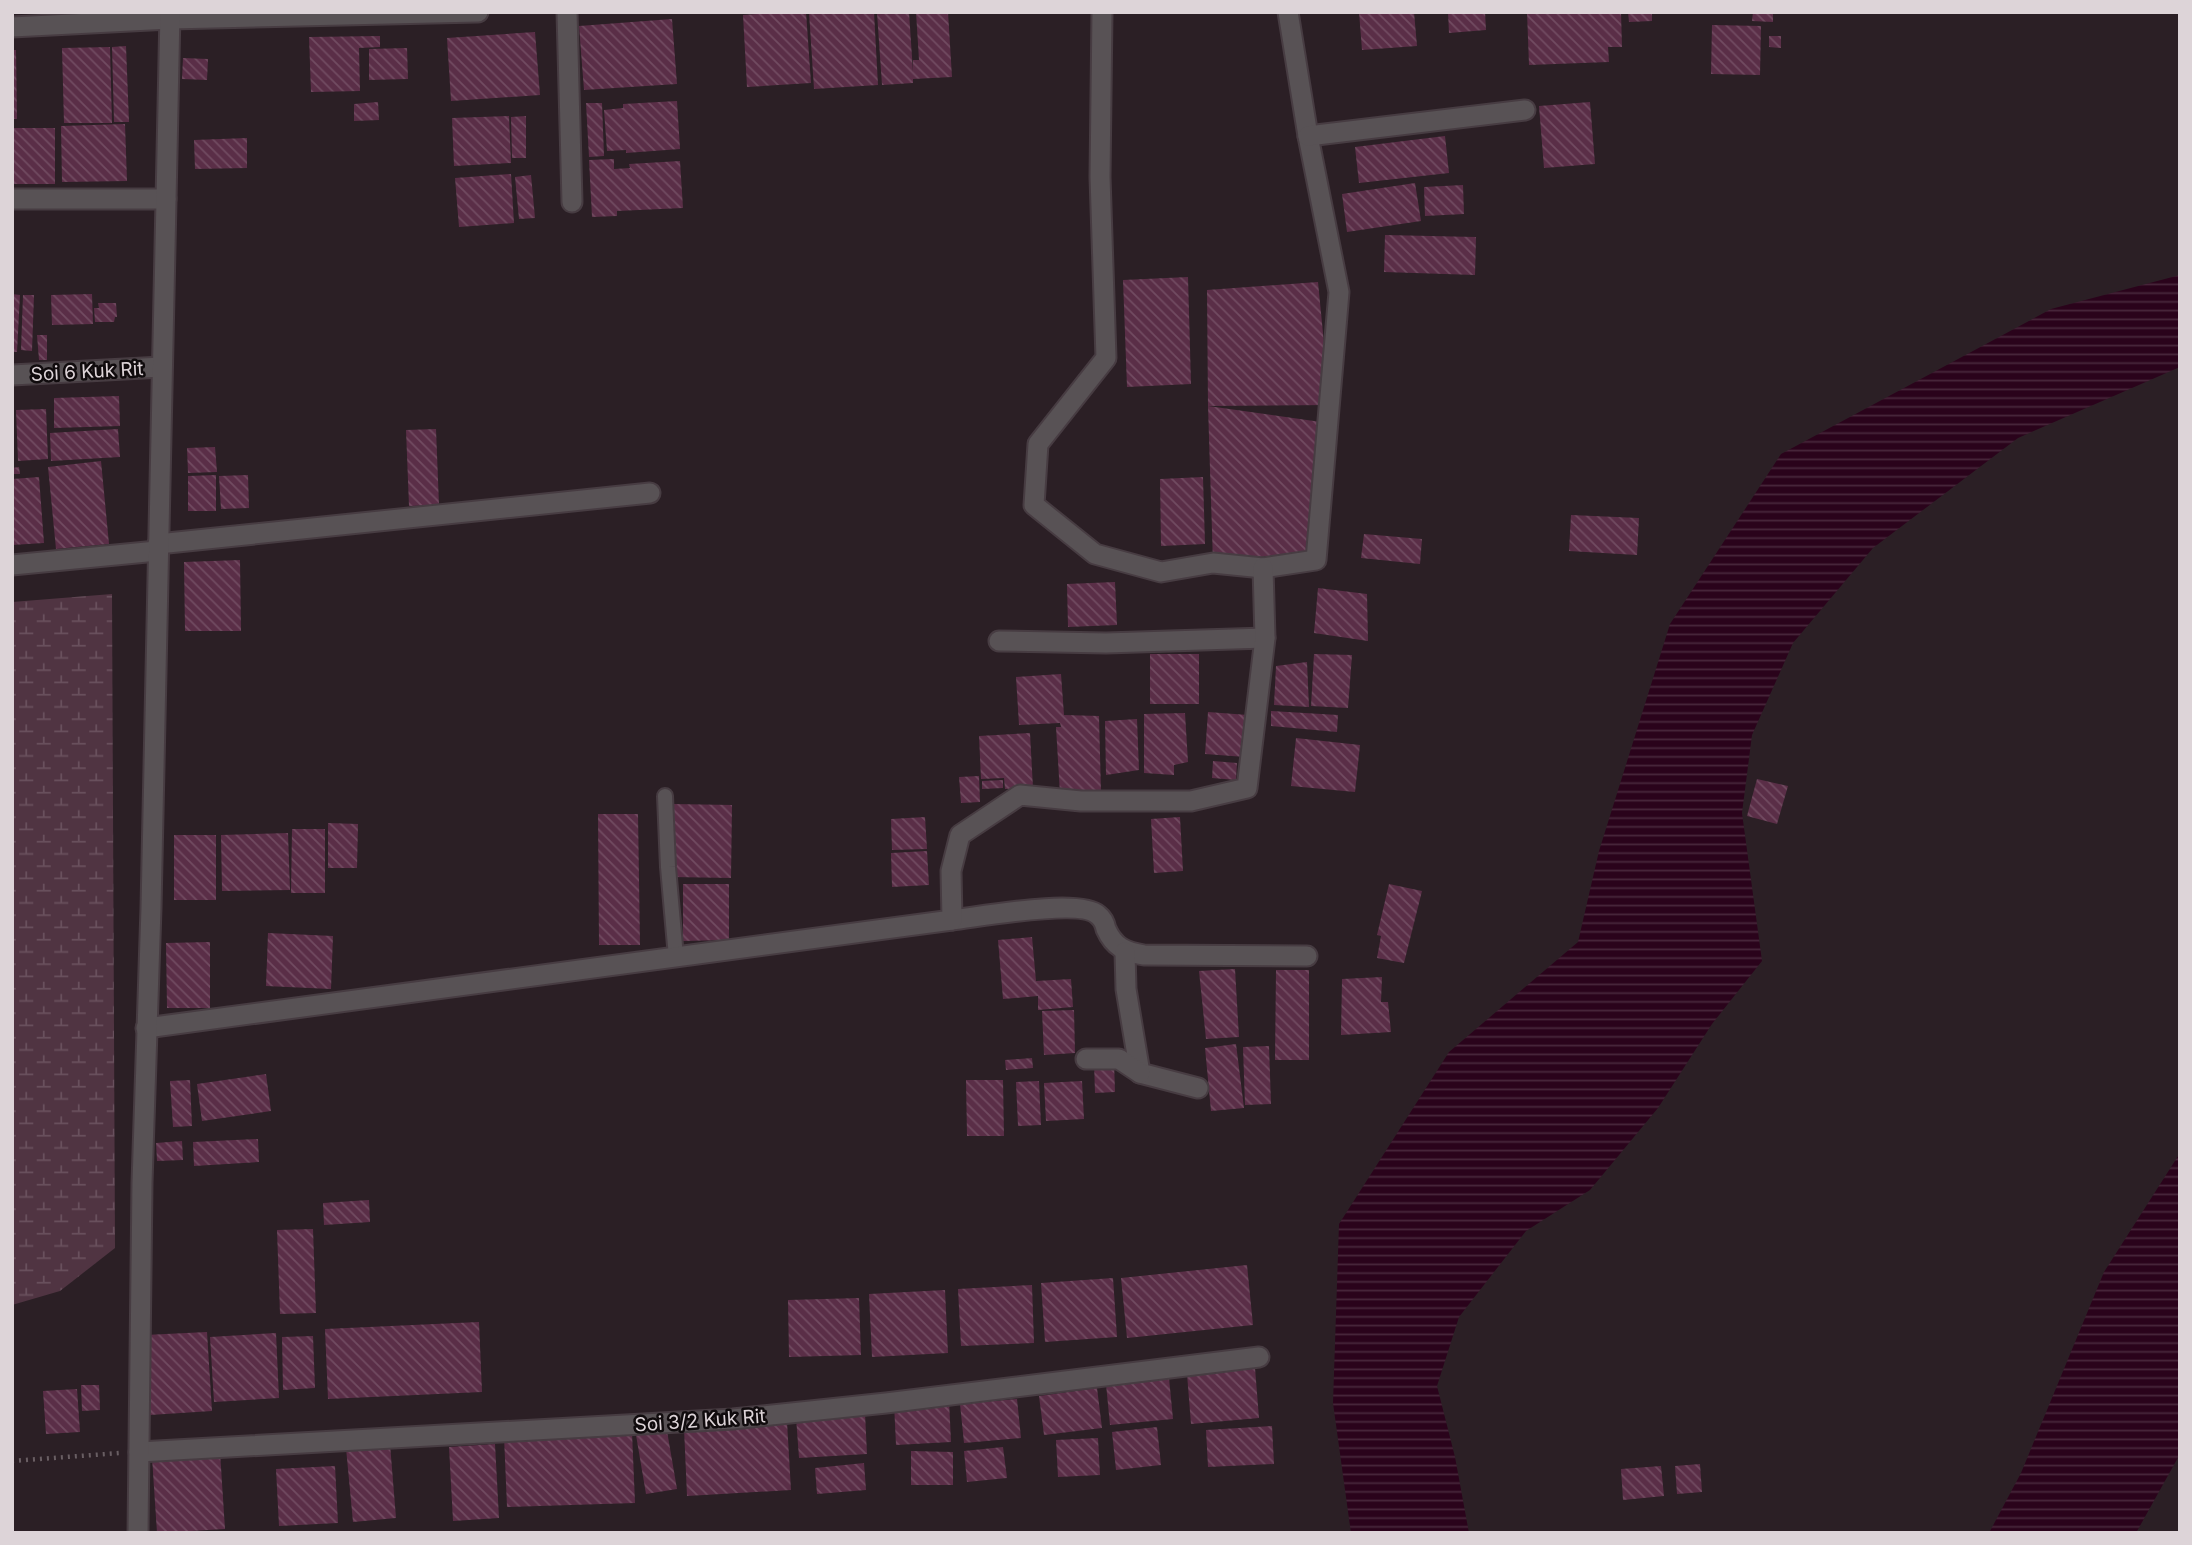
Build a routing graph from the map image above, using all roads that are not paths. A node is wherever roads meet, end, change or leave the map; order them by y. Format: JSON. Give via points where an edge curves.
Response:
{"nodes":[{"id":1,"x":478,"y":12,"type":"edge"},
{"id":2,"x":567,"y":12,"type":"edge"},
{"id":3,"x":1102,"y":12,"type":"edge"},
{"id":4,"x":1288,"y":12,"type":"edge"},
{"id":5,"x":170,"y":16,"type":"edge"},
{"id":6,"x":12,"y":27,"type":"edge"},
{"id":7,"x":1525,"y":110,"type":"dead end"},
{"id":8,"x":1308,"y":136,"type":"junction"},
{"id":9,"x":12,"y":199,"type":"edge"},
{"id":10,"x":166,"y":199,"type":"junction"},
{"id":11,"x":572,"y":202,"type":"dead end"},
{"id":12,"x":162,"y":367,"type":"junction"},
{"id":13,"x":12,"y":375,"type":"edge"},
{"id":14,"x":650,"y":493,"type":"dead end"},
{"id":15,"x":157,"y":547,"type":"junction"},
{"id":16,"x":12,"y":565,"type":"edge"},
{"id":17,"x":1263,"y":568,"type":"junction"},
{"id":18,"x":1265,"y":638,"type":"junction"},
{"id":19,"x":999,"y":641,"type":"dead end"},
{"id":20,"x":665,"y":796,"type":"dead end"},
{"id":21,"x":952,"y":919,"type":"junction"},
{"id":22,"x":1125,"y":952,"type":"junction"},
{"id":23,"x":1307,"y":956,"type":"dead end"},
{"id":24,"x":676,"y":957,"type":"junction"},
{"id":25,"x":146,"y":1028,"type":"junction"},
{"id":26,"x":1086,"y":1059,"type":"dead end"},
{"id":27,"x":1140,"y":1073,"type":"junction"},
{"id":28,"x":1198,"y":1088,"type":"dead end"},
{"id":29,"x":1259,"y":1357,"type":"dead end"},
{"id":30,"x":138,"y":1451,"type":"junction"},
{"id":31,"x":138,"y":1533,"type":"edge"}],
"edges":[{"from":1,"to":5,"type":"street"},
{"from":2,"to":11,"type":"street"},
{"from":3,"to":17,"type":"street","via":[[1100,177],[1106,358],[1038,444],[1034,505],[1095,554],[1161,572],[1213,563]]},
{"from":4,"to":8,"type":"street"},
{"from":5,"to":6,"type":"street"},
{"from":5,"to":10,"type":"street"},
{"from":7,"to":8,"type":"street"},
{"from":8,"to":17,"type":"street","via":[[1339,292],[1317,561]]},
{"from":9,"to":10,"type":"street"},
{"from":10,"to":12,"type":"street"},
{"from":12,"to":13,"type":"street","name":"Soi 6 Kuk Rit"},
{"from":12,"to":15,"type":"street"},
{"from":14,"to":15,"type":"street"},
{"from":15,"to":16,"type":"street"},
{"from":15,"to":25,"type":"street"},
{"from":17,"to":18,"type":"street"},
{"from":18,"to":19,"type":"street"},
{"from":18,"to":21,"type":"street","via":[[1247,788],[1191,801],[1081,801],[1020,795],[960,835],[951,871]]},
{"from":20,"to":24,"type":"lane"},
{"from":21,"to":22,"type":"street","via":[[1052,908],[1088,909],[1098,914]]},
{"from":21,"to":24,"type":"street"},
{"from":22,"to":23,"type":"street","via":[[1144,956]]},
{"from":22,"to":27,"type":"street","via":[[1126,989]]},
{"from":24,"to":25,"type":"street"},
{"from":25,"to":30,"type":"street"},
{"from":26,"to":27,"type":"street","via":[[1119,1059]]},
{"from":27,"to":28,"type":"street"},
{"from":29,"to":30,"type":"street","name":"Soi 3/2 Kuk Rit","via":[[733,1419]]},
{"from":30,"to":31,"type":"street"}]}
